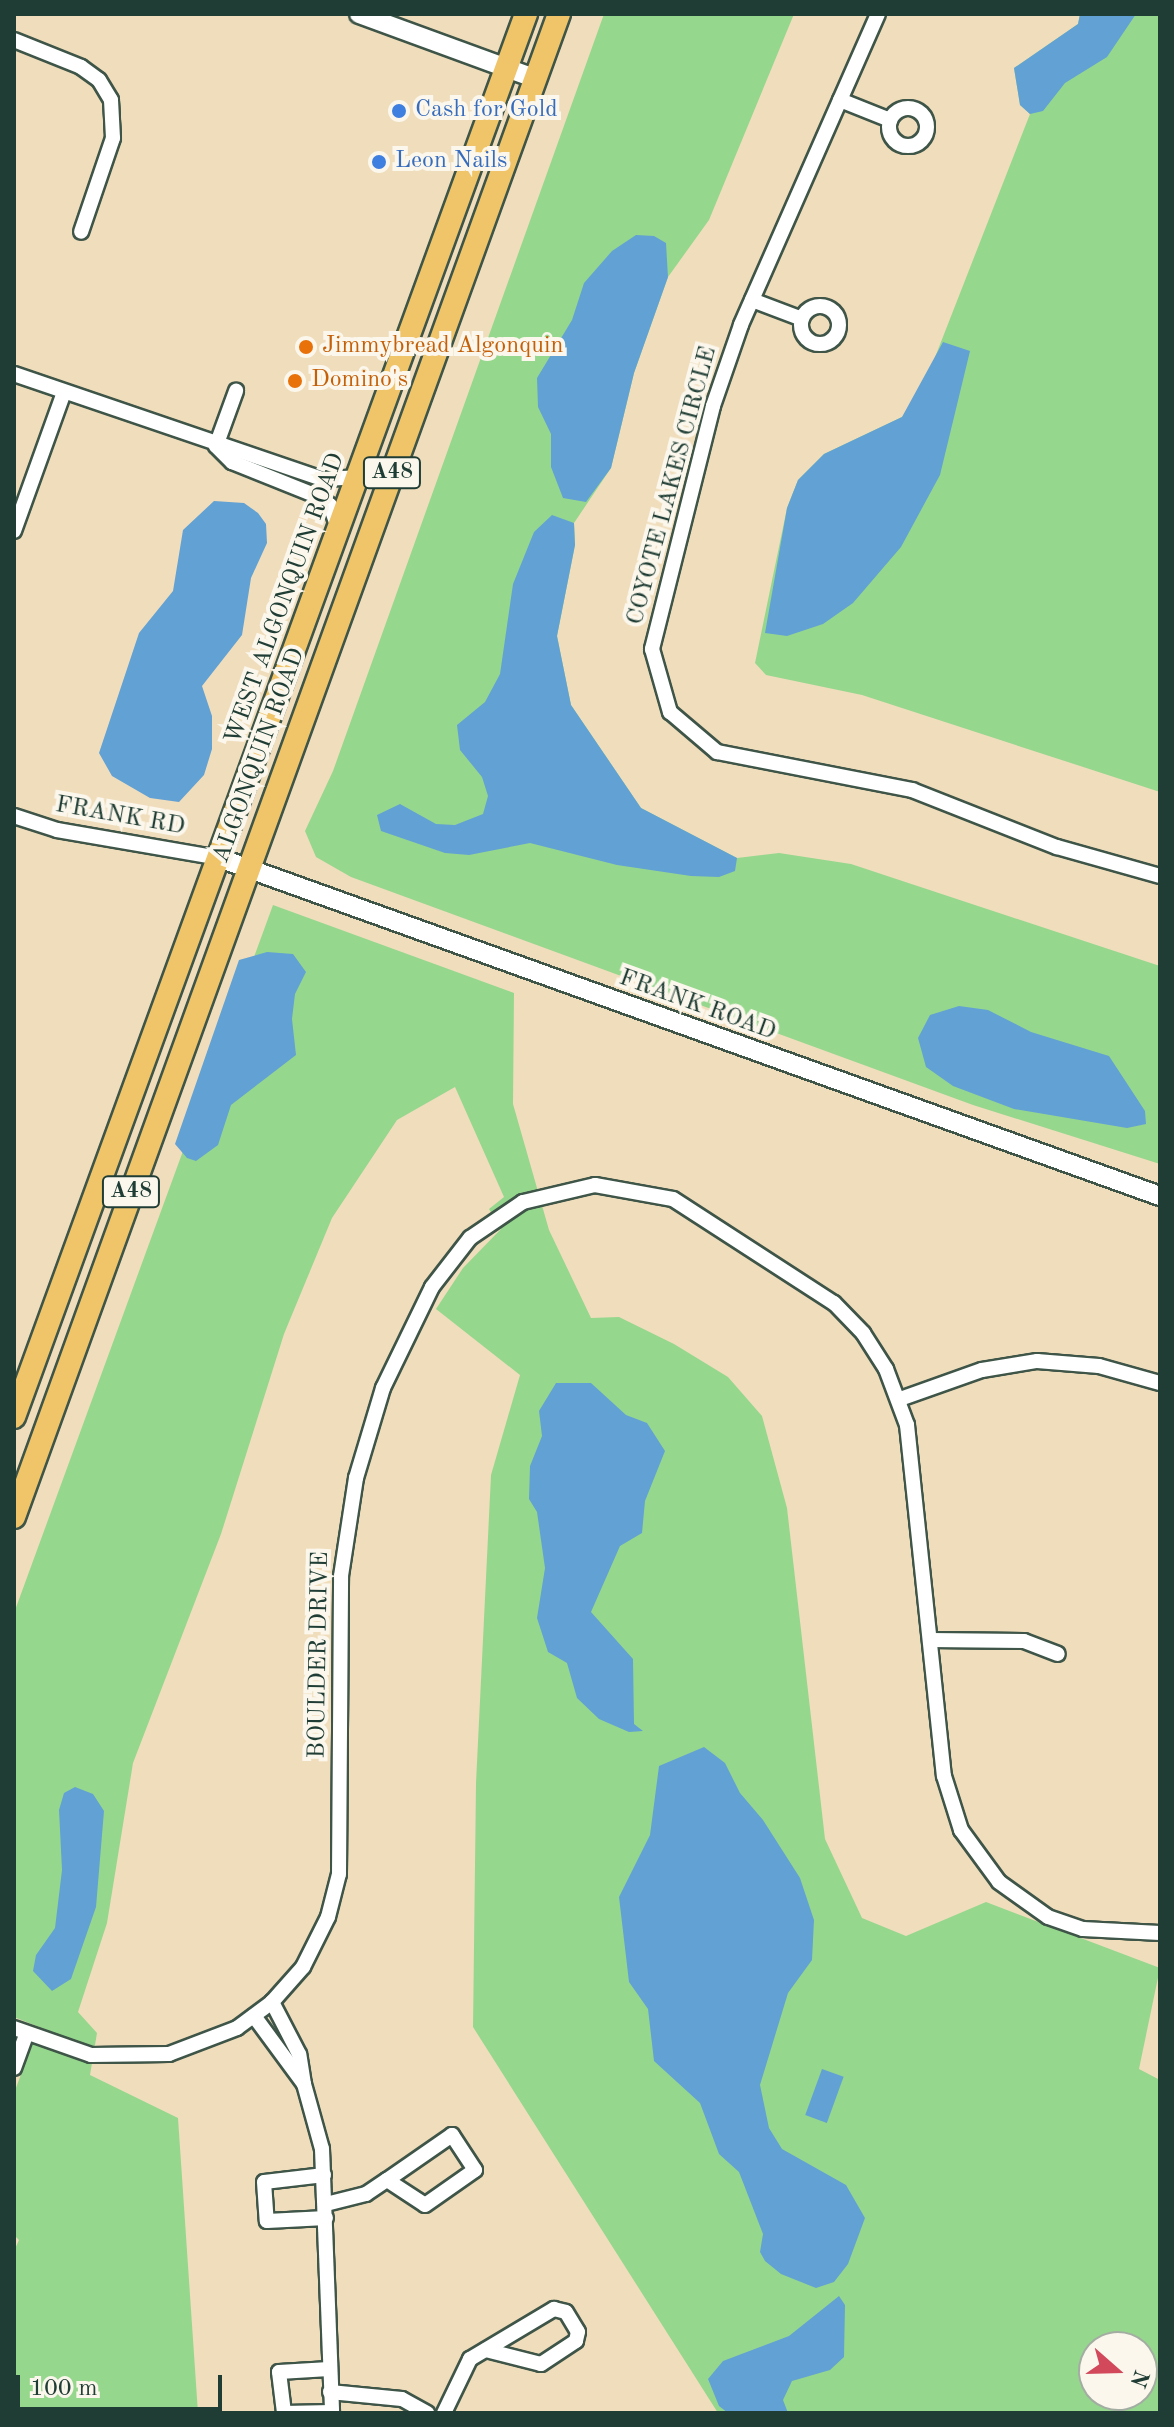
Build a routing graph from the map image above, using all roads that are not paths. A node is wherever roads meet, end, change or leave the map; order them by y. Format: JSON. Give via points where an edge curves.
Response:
{"nodes":[{"id":1,"x":359,"y":14,"type":"edge"},
{"id":2,"x":526,"y":14,"type":"edge"},
{"id":3,"x":559,"y":14,"type":"edge"},
{"id":4,"x":878,"y":14,"type":"edge"},
{"id":5,"x":14,"y":40,"type":"edge"},
{"id":6,"x":505,"y":68,"type":"junction"},
{"id":7,"x":534,"y":78,"type":"junction"},
{"id":8,"x":840,"y":100,"type":"junction"},
{"id":9,"x":890,"y":120,"type":"dead end"},
{"id":10,"x":81,"y":232,"type":"dead end"},
{"id":11,"x":752,"y":300,"type":"junction"},
{"id":12,"x":802,"y":319,"type":"dead end"},
{"id":13,"x":14,"y":374,"type":"edge"},
{"id":14,"x":236,"y":391,"type":"dead end"},
{"id":15,"x":64,"y":392,"type":"junction"},
{"id":16,"x":216,"y":446,"type":"junction"},
{"id":17,"x":358,"y":477,"type":"junction"},
{"id":18,"x":14,"y":531,"type":"edge"},
{"id":19,"x":338,"y":533,"type":"junction"},
{"id":20,"x":14,"y":816,"type":"edge"},
{"id":21,"x":219,"y":858,"type":"junction"},
{"id":22,"x":247,"y":868,"type":"junction"},
{"id":23,"x":1160,"y":876,"type":"edge"},
{"id":24,"x":1160,"y":1196,"type":"edge"},
{"id":25,"x":1160,"y":1383,"type":"edge"},
{"id":26,"x":900,"y":1399,"type":"junction"},
{"id":27,"x":14,"y":1417,"type":"edge"},
{"id":28,"x":14,"y":1517,"type":"edge"},
{"id":29,"x":930,"y":1640,"type":"junction"},
{"id":30,"x":1058,"y":1654,"type":"dead end"},
{"id":31,"x":1160,"y":1933,"type":"edge"},
{"id":32,"x":272,"y":2002,"type":"junction"},
{"id":33,"x":254,"y":2016,"type":"junction"},
{"id":34,"x":20,"y":2030,"type":"edge"},
{"id":35,"x":14,"y":2068,"type":"edge"},
{"id":36,"x":304,"y":2084,"type":"junction"},
{"id":37,"x":324,"y":2175,"type":"junction"},
{"id":38,"x":387,"y":2180,"type":"junction"},
{"id":39,"x":326,"y":2211,"type":"junction"},
{"id":40,"x":486,"y":2350,"type":"junction"},
{"id":41,"x":329,"y":2369,"type":"junction"},
{"id":42,"x":330,"y":2392,"type":"junction"},
{"id":43,"x":332,"y":2412,"type":"edge"},
{"id":44,"x":427,"y":2413,"type":"edge"},
{"id":45,"x":444,"y":2413,"type":"edge"}],
"edges":[{"from":1,"to":6,"type":"street"},
{"from":2,"to":6,"type":"main road","number":"A48"},
{"from":3,"to":7,"type":"main road","name":"ALGONQUIN ROAD","number":"A48"},
{"from":4,"to":8,"type":"street","name":"COYOTE LAKES CIRCLE"},
{"from":5,"to":10,"type":"street","via":[[81,67],[99,80],[111,100],[113,138]]},
{"from":6,"to":7,"type":"street"},
{"from":6,"to":17,"type":"main road","name":"WEST ALGONQUIN ROAD","number":"A48"},
{"from":7,"to":22,"type":"main road","name":"ALGONQUIN ROAD","number":"A48"},
{"from":8,"to":9,"type":"street"},
{"from":8,"to":11,"type":"street","name":"COYOTE LAKES CIRCLE"},
{"from":11,"to":12,"type":"street"},
{"from":11,"to":23,"type":"street","name":"COYOTE LAKES CIRCLE","via":[[713,406],[652,649],[670,712],[717,752],[912,790],[1057,847]]},
{"from":13,"to":15,"type":"street"},
{"from":14,"to":16,"type":"street"},
{"from":15,"to":16,"type":"street"},
{"from":15,"to":18,"type":"street"},
{"from":16,"to":17,"type":"street","via":[[237,448],[323,479]]},
{"from":16,"to":19,"type":"street","via":[[232,462],[330,505]]},
{"from":17,"to":19,"type":"main road","name":"WEST ALGONQUIN ROAD","number":"A48"},
{"from":19,"to":21,"type":"main road","name":"WEST ALGONQUIN ROAD","number":"A48"},
{"from":20,"to":21,"type":"street","name":"FRANK RD","via":[[71,832]]},
{"from":21,"to":22,"type":"street","name":"FRANK ROAD"},
{"from":21,"to":27,"type":"main road","name":"WEST ALGONQUIN ROAD","number":"A48"},
{"from":22,"to":24,"type":"street","name":"FRANK ROAD"},
{"from":22,"to":28,"type":"main road","name":"ALGONQUIN ROAD","number":"A48"},
{"from":25,"to":26,"type":"street","via":[[1099,1366],[1037,1361],[982,1370]]},
{"from":26,"to":29,"type":"street","name":"BOULDER DRIVE","via":[[912,1458]]},
{"from":26,"to":32,"type":"street","name":"BOULDER DRIVE","via":[[863,1333],[834,1303],[673,1199],[608,1186],[554,1191],[510,1209],[470,1238],[440,1275],[403,1342],[359,1466],[339,1599],[339,1874],[317,1943]]},
{"from":29,"to":30,"type":"street","via":[[1024,1641]]},
{"from":29,"to":31,"type":"street","name":"BOULDER DRIVE","via":[[946,1786],[978,1858],[1021,1901],[1059,1922],[1097,1931]]},
{"from":32,"to":33,"type":"street","name":"BOULDER DRIVE"},
{"from":32,"to":36,"type":"street","via":[[299,2054]]},
{"from":33,"to":34,"type":"street","name":"BOULDER DRIVE","via":[[212,2040],[148,2057],[91,2055]]},
{"from":33,"to":36,"type":"street"},
{"from":34,"to":35,"type":"street"},
{"from":36,"to":37,"type":"street","via":[[315,2113]]},
{"from":37,"to":39,"type":"street"},
{"from":37,"to":39,"type":"street","via":[[264,2182],[267,2221]]},
{"from":38,"to":38,"type":"street","via":[[425,2205],[475,2170],[452,2135]]},
{"from":38,"to":39,"type":"street"},
{"from":39,"to":41,"type":"street"},
{"from":40,"to":40,"type":"street","via":[[554,2309],[566,2312],[578,2332],[576,2341],[541,2364]]},
{"from":40,"to":45,"type":"street","via":[[470,2359]]},
{"from":41,"to":42,"type":"street"},
{"from":41,"to":43,"type":"street","via":[[279,2372],[284,2413]]},
{"from":42,"to":43,"type":"street"},
{"from":42,"to":44,"type":"street","via":[[402,2399]]}]}
